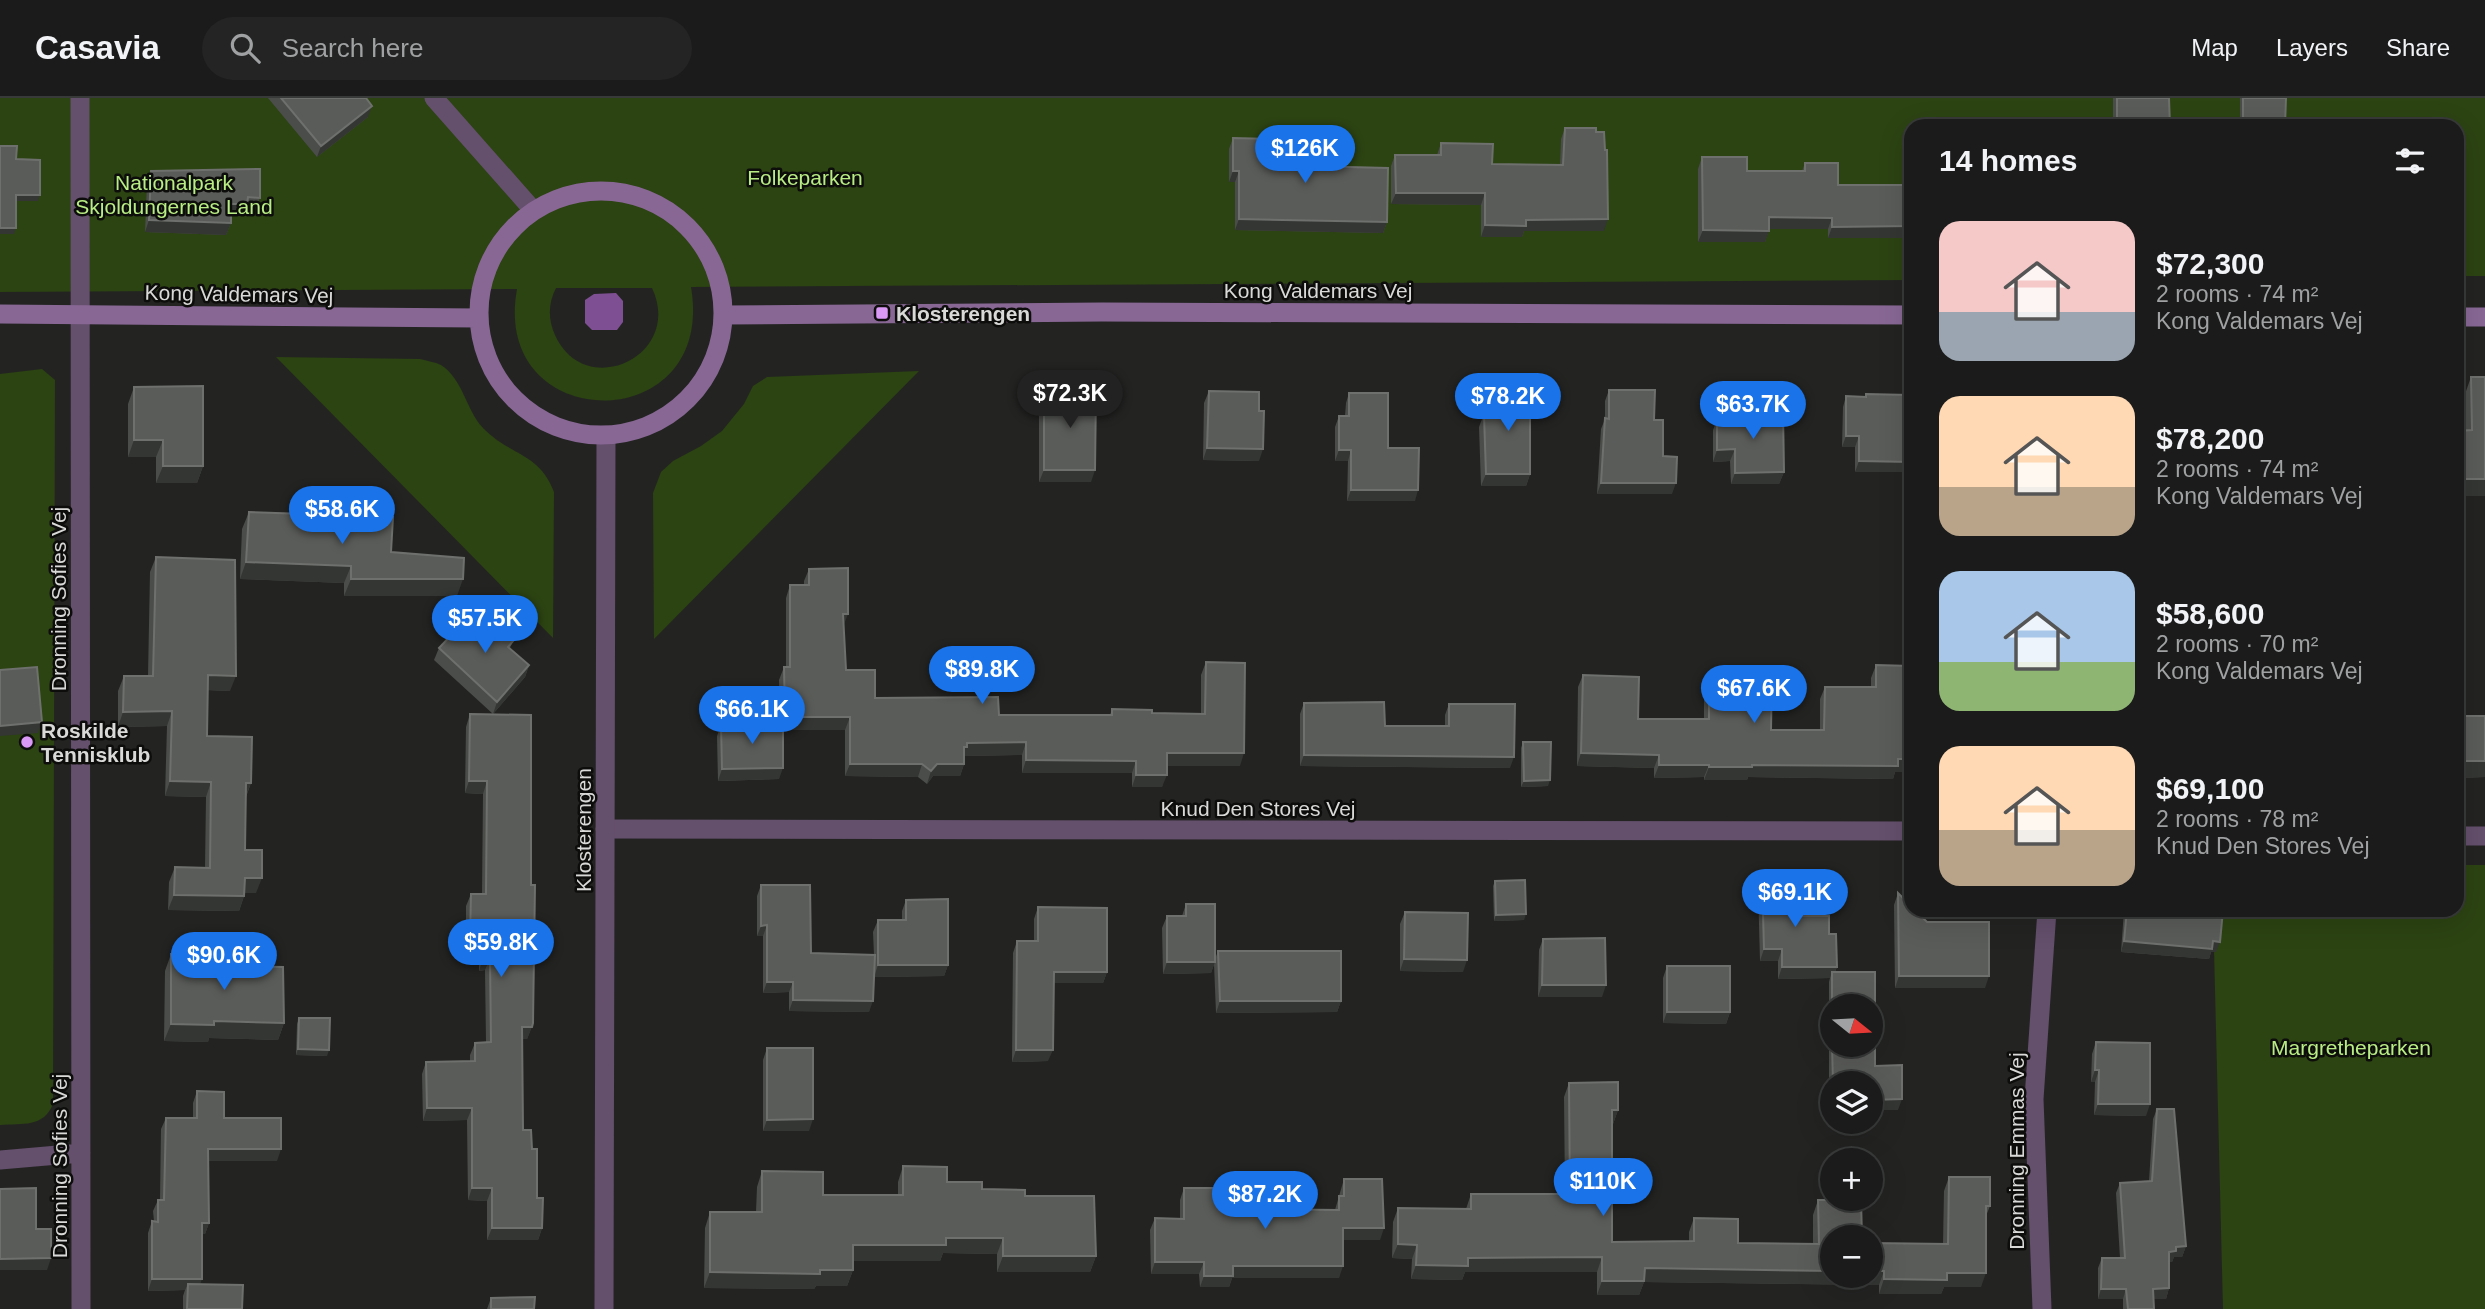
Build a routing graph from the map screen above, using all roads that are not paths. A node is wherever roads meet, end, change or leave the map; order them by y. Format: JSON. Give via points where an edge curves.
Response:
{"nodes":[{"id":1,"x":80,"y":98,"type":"edge"},
{"id":2,"x":434,"y":98,"type":"edge"},
{"id":3,"x":533,"y":210,"type":"junction"},
{"id":4,"x":0,"y":314,"type":"edge"},
{"id":5,"x":79,"y":315,"type":"junction"},
{"id":6,"x":724,"y":315,"type":"junction"},
{"id":7,"x":1904,"y":315,"type":"edge"},
{"id":8,"x":2464,"y":317,"type":"edge"},
{"id":9,"x":2485,"y":317,"type":"edge"},
{"id":10,"x":478,"y":318,"type":"junction"},
{"id":11,"x":606,"y":436,"type":"junction"},
{"id":12,"x":605,"y":829,"type":"junction"},
{"id":13,"x":1904,"y":831,"type":"edge"},
{"id":14,"x":2464,"y":836,"type":"edge"},
{"id":15,"x":2485,"y":836,"type":"edge"},
{"id":16,"x":2048,"y":917,"type":"edge"},
{"id":17,"x":81,"y":1153,"type":"junction"},
{"id":18,"x":0,"y":1160,"type":"edge"},
{"id":19,"x":81,"y":1309,"type":"edge"},
{"id":20,"x":604,"y":1309,"type":"edge"},
{"id":21,"x":2042,"y":1309,"type":"edge"}],
"edges":[{"from":1,"to":5,"type":"street","name":"Dronning Sofies Vej"},
{"from":2,"to":3,"type":"street"},
{"from":3,"to":6,"type":"main road","via":[[570,193],[610,190],[650,199],[684,221],[706,248],[720,280]]},
{"from":3,"to":10,"type":"main road","via":[[509,230],[492,257],[481,286]]},
{"from":4,"to":5,"type":"main road","name":"Kong Valdemars Vej"},
{"from":5,"to":10,"type":"main road","name":"Kong Valdemars Vej"},
{"from":5,"to":17,"type":"street","name":"Dronning Sofies Vej"},
{"from":6,"to":7,"type":"main road","name":"Kong Valdemars Vej"},
{"from":6,"to":11,"type":"main road","via":[[718,351],[701,384],[675,411],[643,429]]},
{"from":8,"to":9,"type":"main road"},
{"from":10,"to":11,"type":"main road","via":[[492,367],[505,389],[533,415],[568,431]]},
{"from":11,"to":12,"type":"street","name":"Klosterengen"},
{"from":12,"to":13,"type":"street","name":"Knud Den Stores Vej"},
{"from":12,"to":20,"type":"street","name":"Klosterengen"},
{"from":14,"to":15,"type":"street"},
{"from":16,"to":21,"type":"street","name":"Dronning Emmas Vej","via":[[2035,1099]]},
{"from":17,"to":18,"type":"street"},
{"from":17,"to":19,"type":"street","name":"Dronning Sofies Vej"}]}
